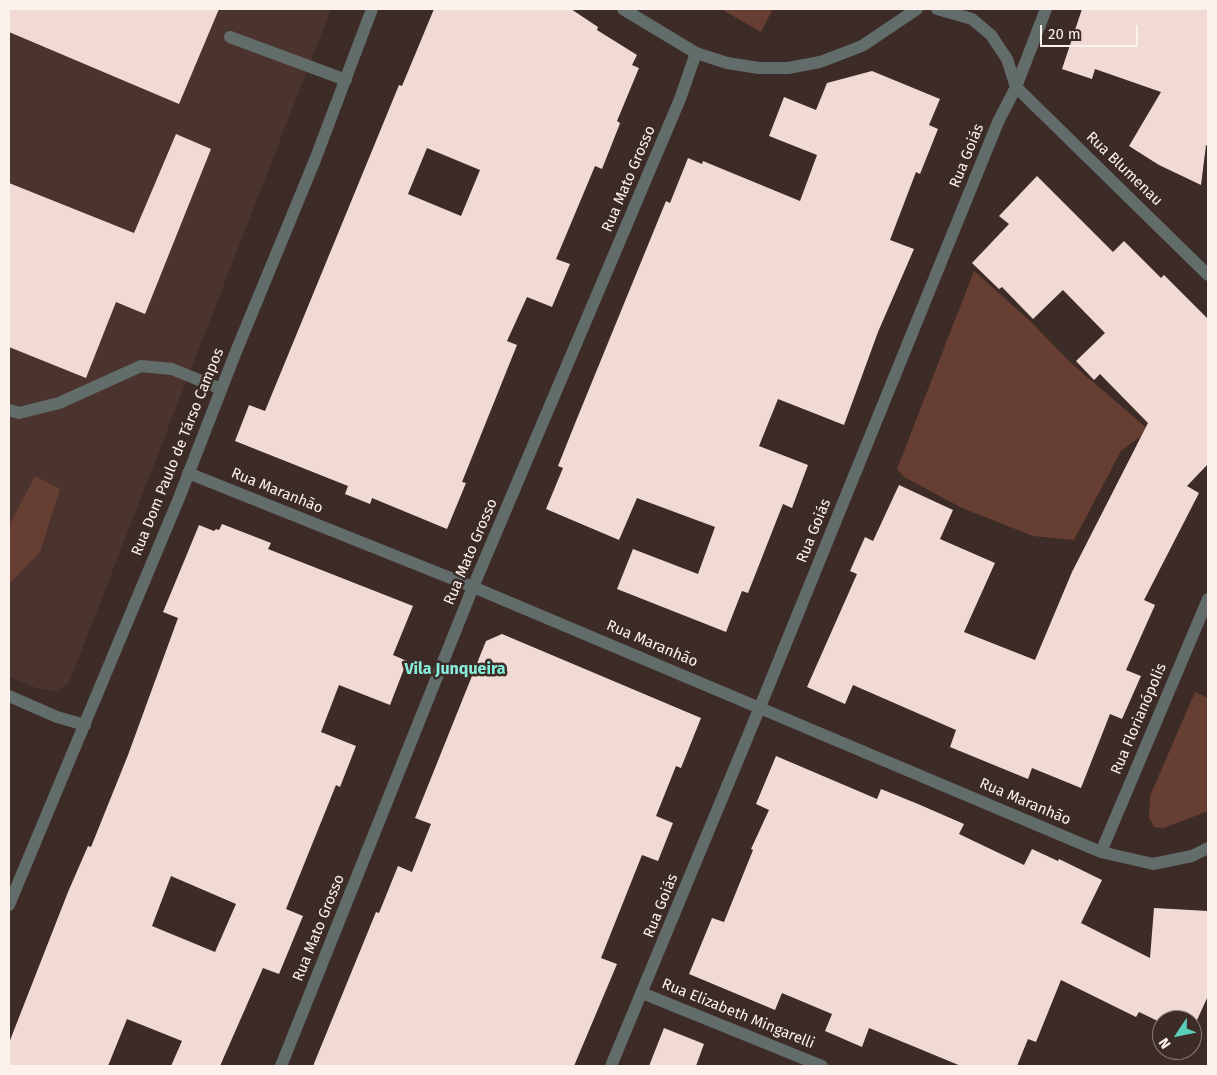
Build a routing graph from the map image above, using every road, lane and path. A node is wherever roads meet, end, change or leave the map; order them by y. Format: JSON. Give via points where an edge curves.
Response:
{"nodes":[{"id":1,"x":372,"y":9,"type":"edge"},
{"id":2,"x":623,"y":9,"type":"edge"},
{"id":3,"x":917,"y":9,"type":"edge"},
{"id":4,"x":937,"y":9,"type":"edge"},
{"id":5,"x":1046,"y":9,"type":"edge"},
{"id":6,"x":230,"y":37,"type":"dead end"},
{"id":7,"x":696,"y":53,"type":"junction"},
{"id":8,"x":346,"y":80,"type":"junction"},
{"id":9,"x":1016,"y":87,"type":"junction"},
{"id":10,"x":1208,"y":274,"type":"edge"},
{"id":11,"x":221,"y":389,"type":"junction"},
{"id":12,"x":9,"y":410,"type":"edge"},
{"id":13,"x":188,"y":474,"type":"junction"},
{"id":14,"x":473,"y":587,"type":"junction"},
{"id":15,"x":1208,"y":599,"type":"edge"},
{"id":16,"x":9,"y":696,"type":"edge"},
{"id":17,"x":760,"y":707,"type":"junction"},
{"id":18,"x":84,"y":725,"type":"junction"},
{"id":19,"x":1208,"y":848,"type":"edge"},
{"id":20,"x":1101,"y":852,"type":"junction"},
{"id":21,"x":9,"y":905,"type":"edge"},
{"id":22,"x":642,"y":993,"type":"junction"},
{"id":23,"x":281,"y":1066,"type":"edge"},
{"id":24,"x":611,"y":1066,"type":"edge"},
{"id":25,"x":822,"y":1066,"type":"edge"}],
"edges":[{"from":1,"to":8,"type":"street","name":"Rua Dom Paulo de Társo Campos"},
{"from":2,"to":7,"type":"street"},
{"from":3,"to":7,"type":"street","via":[[862,46],[820,62],[788,68],[758,68]]},
{"from":4,"to":9,"type":"street","via":[[972,19],[991,35],[1007,59]]},
{"from":5,"to":9,"type":"street","name":"Rua Goiás"},
{"from":6,"to":8,"type":"street"},
{"from":7,"to":14,"type":"street","name":"Rua Mato Grosso","via":[[677,108]]},
{"from":8,"to":11,"type":"street","name":"Rua Dom Paulo de Társo Campos"},
{"from":9,"to":10,"type":"street","name":"Rua Blumenau"},
{"from":9,"to":17,"type":"street","name":"Rua Goiás","via":[[998,122]]},
{"from":11,"to":12,"type":"street","via":[[172,370],[141,366],[58,403],[19,414]]},
{"from":11,"to":13,"type":"street","name":"Rua Dom Paulo de Társo Campos"},
{"from":13,"to":14,"type":"street","name":"Rua Maranhão"},
{"from":13,"to":18,"type":"street","name":"Rua Dom Paulo de Társo Campos"},
{"from":14,"to":17,"type":"street","name":"Rua Maranhão"},
{"from":14,"to":23,"type":"street","name":"Rua Mato Grosso"},
{"from":15,"to":20,"type":"street","name":"Rua Florianópolis"},
{"from":16,"to":18,"type":"street"},
{"from":17,"to":20,"type":"street","name":"Rua Maranhão"},
{"from":17,"to":22,"type":"street","name":"Rua Goiás"},
{"from":18,"to":21,"type":"street","name":"Rua Dom Paulo de Társo Campos"},
{"from":19,"to":20,"type":"street","name":"Rua Maranhão","via":[[1192,856],[1153,864]]},
{"from":22,"to":24,"type":"street","name":"Rua Goiás"},
{"from":22,"to":25,"type":"street","name":"Rua Elizabeth Mingarelli"}]}
